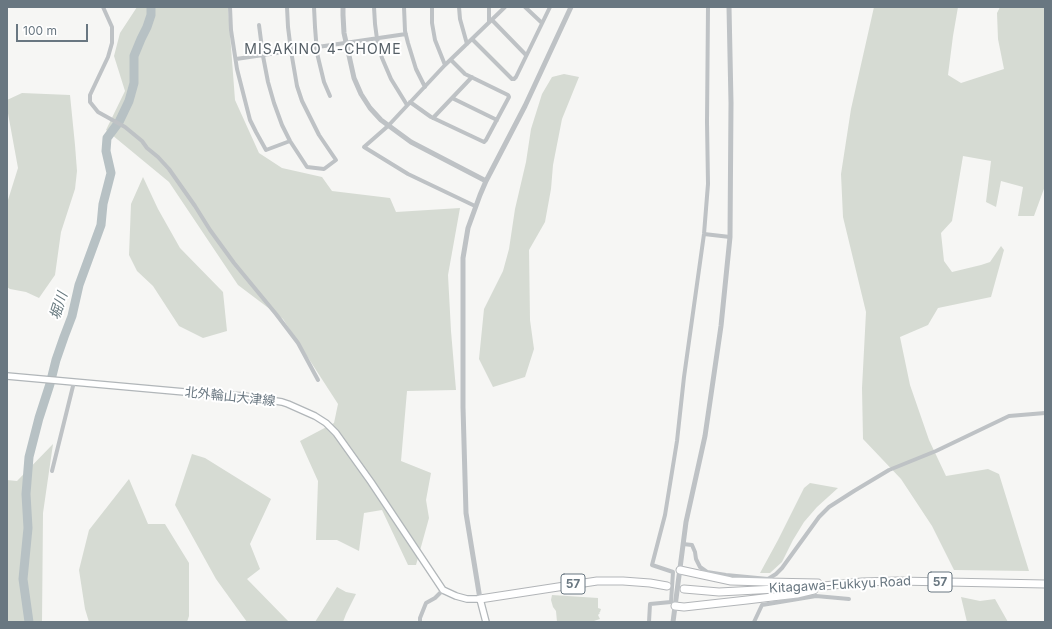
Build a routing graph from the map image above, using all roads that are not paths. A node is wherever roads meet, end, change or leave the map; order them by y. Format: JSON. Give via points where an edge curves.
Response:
{"nodes":[{"id":1,"x":103,"y":7,"type":"edge"},
{"id":2,"x":230,"y":7,"type":"edge"},
{"id":3,"x":287,"y":7,"type":"edge"},
{"id":4,"x":314,"y":7,"type":"edge"},
{"id":5,"x":343,"y":7,"type":"edge"},
{"id":6,"x":374,"y":7,"type":"edge"},
{"id":7,"x":404,"y":7,"type":"edge"},
{"id":8,"x":432,"y":7,"type":"edge"},
{"id":9,"x":459,"y":7,"type":"edge"},
{"id":10,"x":489,"y":7,"type":"edge"},
{"id":11,"x":505,"y":7,"type":"edge"},
{"id":12,"x":525,"y":7,"type":"edge"},
{"id":13,"x":550,"y":7,"type":"edge"},
{"id":14,"x":571,"y":7,"type":"edge"},
{"id":15,"x":708,"y":7,"type":"edge"},
{"id":16,"x":729,"y":7,"type":"edge"},
{"id":17,"x":491,"y":21,"type":"junction"},
{"id":18,"x":542,"y":23,"type":"junction"},
{"id":19,"x":259,"y":25,"type":"dead end"},
{"id":20,"x":406,"y":34,"type":"junction"},
{"id":21,"x":377,"y":38,"type":"junction"},
{"id":22,"x":472,"y":39,"type":"junction"},
{"id":23,"x":346,"y":43,"type":"junction"},
{"id":24,"x":467,"y":44,"type":"junction"},
{"id":25,"x":317,"y":47,"type":"junction"},
{"id":26,"x":291,"y":52,"type":"junction"},
{"id":27,"x":526,"y":55,"type":"junction"},
{"id":28,"x":263,"y":56,"type":"junction"},
{"id":29,"x":236,"y":59,"type":"junction"},
{"id":30,"x":451,"y":60,"type":"junction"},
{"id":31,"x":445,"y":65,"type":"junction"},
{"id":32,"x":472,"y":78,"type":"junction"},
{"id":33,"x":425,"y":87,"type":"junction"},
{"id":34,"x":330,"y":96,"type":"dead end"},
{"id":35,"x":452,"y":98,"type":"junction"},
{"id":36,"x":409,"y":104,"type":"junction"},
{"id":37,"x":433,"y":118,"type":"junction"},
{"id":38,"x":497,"y":120,"type":"junction"},
{"id":39,"x":388,"y":126,"type":"junction"},
{"id":40,"x":290,"y":141,"type":"junction"},
{"id":41,"x":486,"y":181,"type":"junction"},
{"id":42,"x":475,"y":206,"type":"junction"},
{"id":43,"x":704,"y":234,"type":"junction"},
{"id":44,"x":730,"y":237,"type":"junction"},
{"id":45,"x":7,"y":376,"type":"edge"},
{"id":46,"x":318,"y":380,"type":"dead end"},
{"id":47,"x":74,"y":382,"type":"junction"},
{"id":48,"x":1045,"y":413,"type":"edge"},
{"id":49,"x":52,"y":471,"type":"dead end"},
{"id":50,"x":683,"y":544,"type":"junction"},
{"id":51,"x":680,"y":570,"type":"junction"},
{"id":52,"x":1045,"y":584,"type":"edge"},
{"id":53,"x":835,"y":585,"type":"junction"},
{"id":54,"x":667,"y":586,"type":"dead end"},
{"id":55,"x":684,"y":589,"type":"dead end"},
{"id":56,"x":443,"y":590,"type":"junction"},
{"id":57,"x":480,"y":599,"type":"junction"},
{"id":58,"x":850,"y":599,"type":"dead end"},
{"id":59,"x":675,"y":606,"type":"junction"},
{"id":60,"x":420,"y":622,"type":"edge"},
{"id":61,"x":486,"y":622,"type":"edge"},
{"id":62,"x":649,"y":622,"type":"edge"},
{"id":63,"x":673,"y":622,"type":"edge"},
{"id":64,"x":754,"y":622,"type":"edge"}],
"edges":[{"from":1,"to":46,"type":"street","via":[[112,27],[112,44],[90,95],[90,102],[98,112],[136,137],[169,169],[234,263],[298,342]]},
{"from":2,"to":29,"type":"street"},
{"from":3,"to":26,"type":"street"},
{"from":4,"to":25,"type":"street"},
{"from":5,"to":23,"type":"street"},
{"from":6,"to":21,"type":"street"},
{"from":7,"to":20,"type":"street"},
{"from":8,"to":31,"type":"street","via":[[435,40]]},
{"from":9,"to":24,"type":"street"},
{"from":10,"to":17,"type":"street"},
{"from":11,"to":17,"type":"street"},
{"from":12,"to":18,"type":"street"},
{"from":13,"to":18,"type":"street"},
{"from":14,"to":41,"type":"street","via":[[525,106]]},
{"from":15,"to":43,"type":"street","via":[[708,184]]},
{"from":16,"to":44,"type":"street"},
{"from":17,"to":22,"type":"street"},
{"from":17,"to":27,"type":"street"},
{"from":18,"to":27,"type":"street"},
{"from":19,"to":28,"type":"street"},
{"from":20,"to":21,"type":"street"},
{"from":20,"to":33,"type":"street","via":[[416,69]]},
{"from":21,"to":23,"type":"street"},
{"from":21,"to":36,"type":"street","via":[[391,79]]},
{"from":22,"to":24,"type":"street"},
{"from":22,"to":27,"type":"street","via":[[512,79],[516,77]]},
{"from":23,"to":25,"type":"street"},
{"from":23,"to":39,"type":"street","via":[[354,78],[361,94],[380,120]]},
{"from":24,"to":30,"type":"street"},
{"from":25,"to":26,"type":"street"},
{"from":25,"to":34,"type":"street","via":[[324,82]]},
{"from":26,"to":28,"type":"street"},
{"from":26,"to":40,"type":"street","via":[[302,101],[319,135],[336,160],[324,170],[307,167]]},
{"from":28,"to":29,"type":"street"},
{"from":28,"to":40,"type":"street","via":[[274,103]]},
{"from":29,"to":40,"type":"street","via":[[250,120],[266,150]]},
{"from":30,"to":31,"type":"street"},
{"from":30,"to":32,"type":"street"},
{"from":31,"to":33,"type":"street"},
{"from":32,"to":35,"type":"street"},
{"from":32,"to":38,"type":"street","via":[[509,96]]},
{"from":33,"to":36,"type":"street"},
{"from":35,"to":37,"type":"street"},
{"from":35,"to":38,"type":"street"},
{"from":36,"to":37,"type":"street"},
{"from":36,"to":39,"type":"street"},
{"from":37,"to":38,"type":"street","via":[[484,142]]},
{"from":39,"to":41,"type":"street","via":[[411,142]]},
{"from":39,"to":42,"type":"street","via":[[364,147],[408,174]]},
{"from":41,"to":42,"type":"street"},
{"from":42,"to":57,"type":"street","via":[[463,258],[463,407],[466,513]]},
{"from":43,"to":44,"type":"street"},
{"from":43,"to":62,"type":"street","via":[[677,441],[665,515],[652,565],[673,572],[671,602],[650,604]]},
{"from":44,"to":50,"type":"street","via":[[721,326],[705,436],[691,493]]},
{"from":45,"to":47,"type":"main road","name":"北外輪山大津線"},
{"from":47,"to":49,"type":"street"},
{"from":47,"to":56,"type":"main road","name":"北外輪山大津線","via":[[244,396],[282,402],[315,416],[336,434]]},
{"from":48,"to":50,"type":"street","via":[[1009,416],[889,470],[829,507],[782,568],[768,579],[707,572],[700,567],[692,545]]},
{"from":50,"to":51,"type":"street"},
{"from":51,"to":53,"type":"highway","via":[[731,581],[812,582]]},
{"from":51,"to":59,"type":"street"},
{"from":52,"to":53,"type":"highway","name":"Kitagawa-Fukkyu Road","number":"57","via":[[898,581]]},
{"from":53,"to":55,"type":"highway","name":"Kitagawa-Fukkyu Road","number":"57","via":[[719,592]]},
{"from":53,"to":59,"type":"highway","via":[[797,594]]},
{"from":54,"to":57,"type":"highway","number":"57","via":[[623,580],[597,581]]},
{"from":56,"to":57,"type":"main road","via":[[467,599]]},
{"from":56,"to":60,"type":"street","via":[[426,603]]},
{"from":57,"to":61,"type":"main road"},
{"from":58,"to":64,"type":"street","via":[[816,596],[762,605]]},
{"from":59,"to":63,"type":"street"}]}
